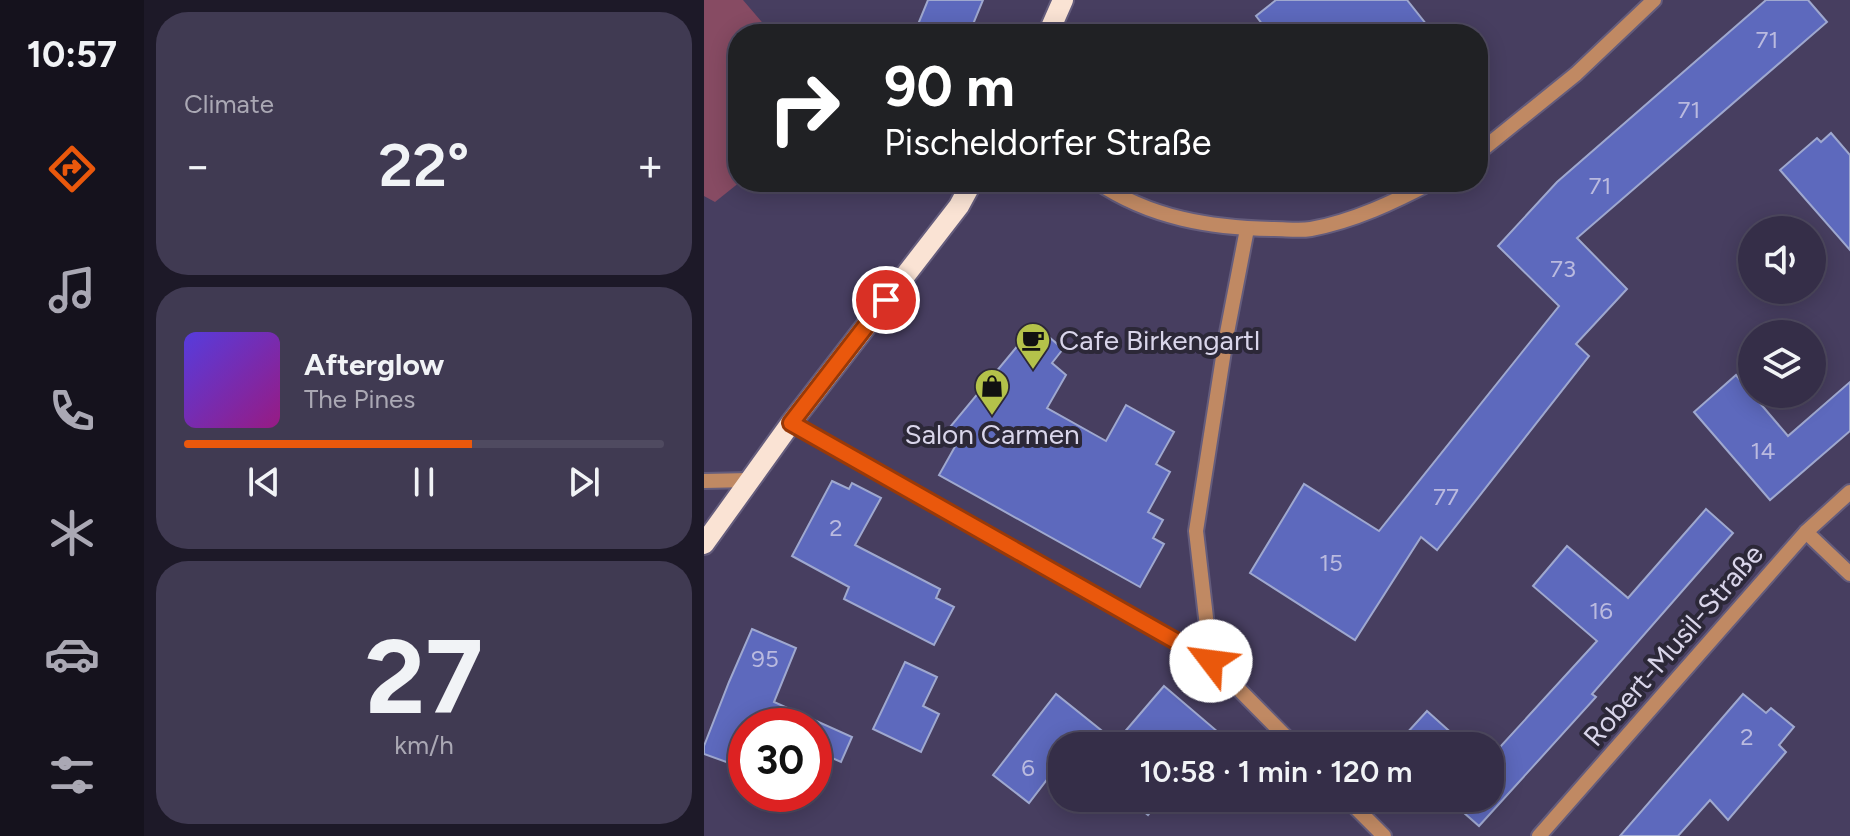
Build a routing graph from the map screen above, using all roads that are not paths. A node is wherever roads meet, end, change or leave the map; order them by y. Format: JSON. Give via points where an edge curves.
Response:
{"nodes":[{"id":1,"x":1063,"y":0,"type":"edge"},
{"id":2,"x":1654,"y":0,"type":"edge"},
{"id":3,"x":1052,"y":24,"type":"edge"},
{"id":4,"x":1488,"y":145,"type":"edge"},
{"id":5,"x":965,"y":192,"type":"edge"},
{"id":6,"x":1112,"y":192,"type":"edge"},
{"id":7,"x":1412,"y":192,"type":"edge"},
{"id":8,"x":1247,"y":229,"type":"junction"},
{"id":9,"x":791,"y":423,"type":"junction"},
{"id":10,"x":750,"y":480,"type":"junction"},
{"id":11,"x":704,"y":481,"type":"edge"},
{"id":12,"x":1850,"y":492,"type":"edge"},
{"id":13,"x":1806,"y":532,"type":"junction"},
{"id":14,"x":704,"y":544,"type":"edge"},
{"id":15,"x":1850,"y":574,"type":"edge"},
{"id":16,"x":1211,"y":661,"type":"junction"},
{"id":17,"x":1281,"y":732,"type":"edge"},
{"id":18,"x":1360,"y":812,"type":"edge"},
{"id":19,"x":1384,"y":836,"type":"edge"},
{"id":20,"x":1539,"y":836,"type":"edge"}],
"edges":[{"from":1,"to":3,"type":"main road"},
{"from":2,"to":4,"type":"street","via":[[1576,74]]},
{"from":5,"to":9,"type":"main road"},
{"from":6,"to":8,"type":"street","via":[[1171,218]]},
{"from":7,"to":8,"type":"street","via":[[1373,211],[1309,229]]},
{"from":8,"to":16,"type":"street","via":[[1196,531]]},
{"from":9,"to":10,"type":"main road"},
{"from":9,"to":16,"type":"street"},
{"from":10,"to":11,"type":"street"},
{"from":10,"to":14,"type":"main road"},
{"from":12,"to":13,"type":"street","name":"Robert-Musil-Straße"},
{"from":13,"to":15,"type":"street"},
{"from":13,"to":20,"type":"street","name":"Robert-Musil-Straße"},
{"from":16,"to":17,"type":"street"},
{"from":18,"to":19,"type":"street"}]}
